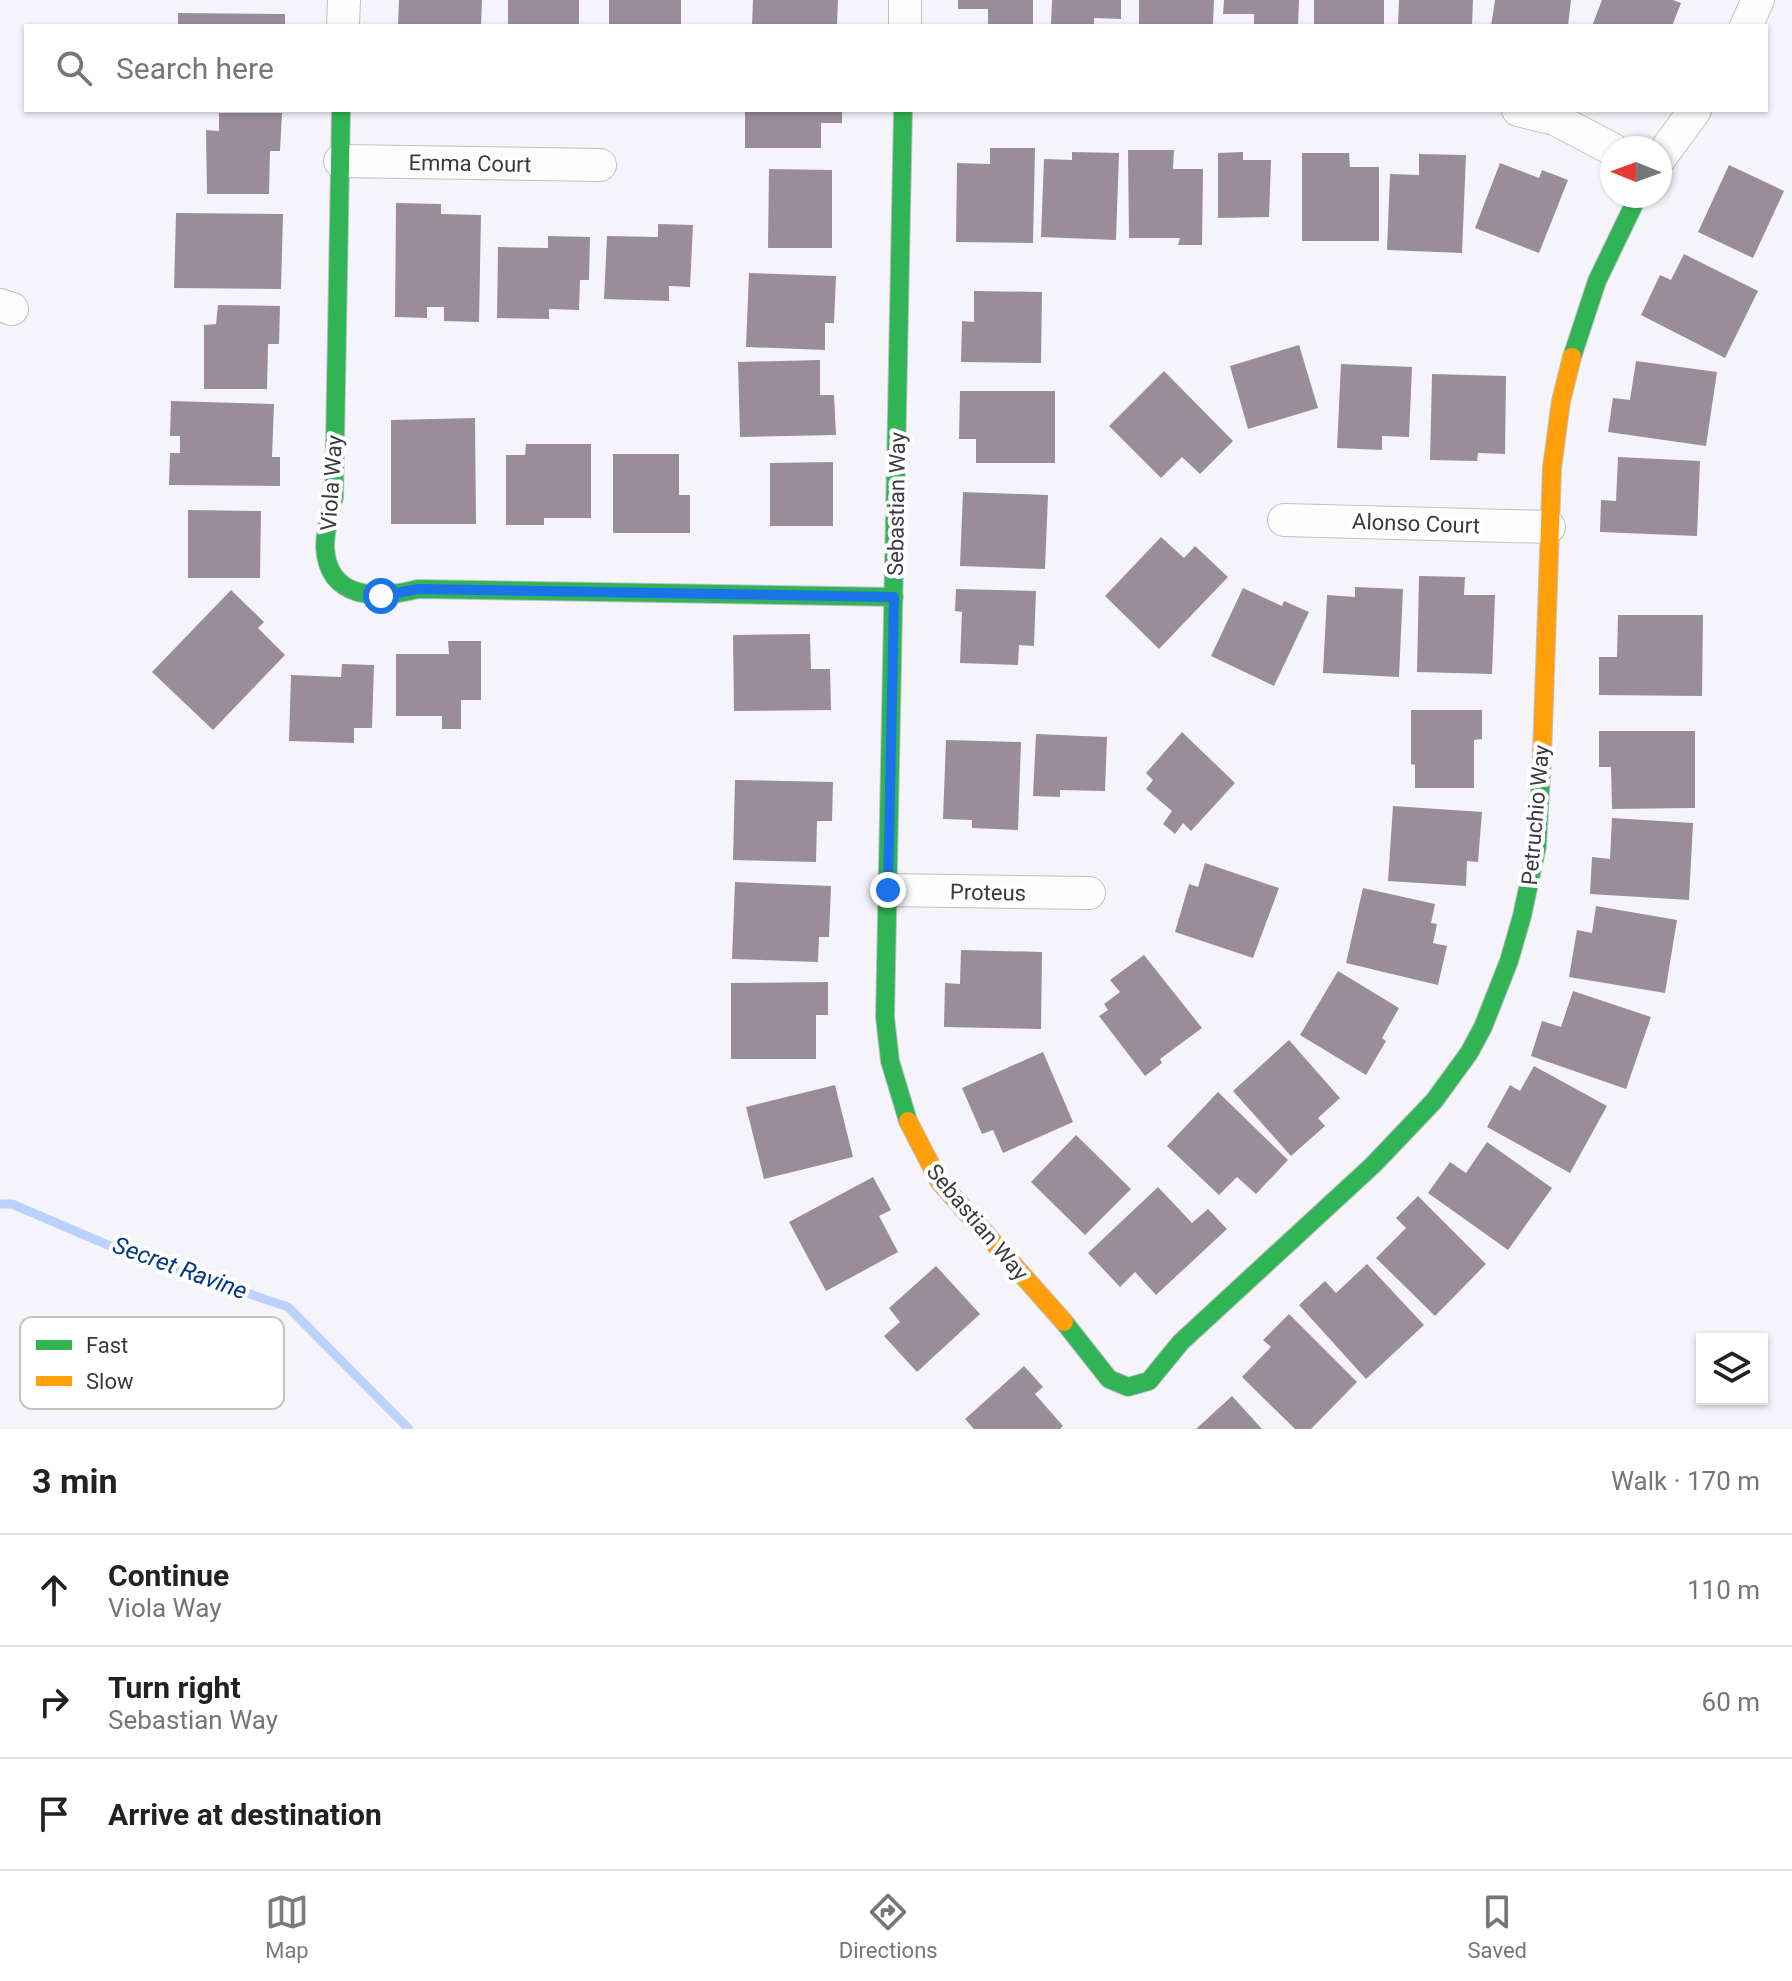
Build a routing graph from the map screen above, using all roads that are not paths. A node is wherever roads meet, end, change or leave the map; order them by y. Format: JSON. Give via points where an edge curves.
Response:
{"nodes":[{"id":1,"x":344,"y":0,"type":"edge"},
{"id":2,"x":905,"y":0,"type":"edge"},
{"id":3,"x":1758,"y":0,"type":"edge"},
{"id":4,"x":343,"y":24,"type":"edge"},
{"id":5,"x":905,"y":24,"type":"edge"},
{"id":6,"x":1747,"y":24,"type":"edge"},
{"id":7,"x":341,"y":112,"type":"edge"},
{"id":8,"x":903,"y":112,"type":"edge"},
{"id":9,"x":1526,"y":112,"type":"edge"},
{"id":10,"x":1694,"y":112,"type":"edge"},
{"id":11,"x":1672,"y":142,"type":"edge"},
{"id":12,"x":1600,"y":143,"type":"edge"},
{"id":13,"x":340,"y":161,"type":"junction"},
{"id":14,"x":600,"y":165,"type":"dead end"},
{"id":15,"x":1632,"y":208,"type":"edge"},
{"id":16,"x":1284,"y":520,"type":"dead end"},
{"id":17,"x":1549,"y":527,"type":"junction"},
{"id":18,"x":894,"y":597,"type":"junction"},
{"id":19,"x":888,"y":890,"type":"junction"},
{"id":20,"x":1089,"y":893,"type":"dead end"},
{"id":21,"x":1128,"y":1387,"type":"joint"}],
"edges":[{"from":1,"to":4,"type":"street"},
{"from":2,"to":5,"type":"street"},
{"from":3,"to":6,"type":"street"},
{"from":7,"to":13,"type":"street","name":"Viola Way"},
{"from":8,"to":18,"type":"street","name":"Sebastian Way"},
{"from":9,"to":12,"type":"street","via":[[1555,119]]},
{"from":10,"to":11,"type":"street"},
{"from":13,"to":14,"type":"street","name":"Emma Court"},
{"from":13,"to":18,"type":"street","name":"Viola Way","via":[[334,497],[326,556],[338,581],[357,595],[381,596],[418,589]]},
{"from":15,"to":17,"type":"street","name":"Petruchio Way","via":[[1574,350],[1556,431]]},
{"from":16,"to":17,"type":"street","name":"Alonso Court"},
{"from":17,"to":21,"type":"street","name":"Petruchio Way","via":[[1537,846],[1518,936],[1483,1028],[1416,1123],[1181,1342],[1149,1381]]},
{"from":18,"to":19,"type":"street","name":"Sebastian Way"},
{"from":19,"to":20,"type":"street","name":"Proteus"},
{"from":19,"to":21,"type":"street","name":"Sebastian Way","via":[[887,1052],[921,1153],[939,1181],[1109,1379]]}]}
